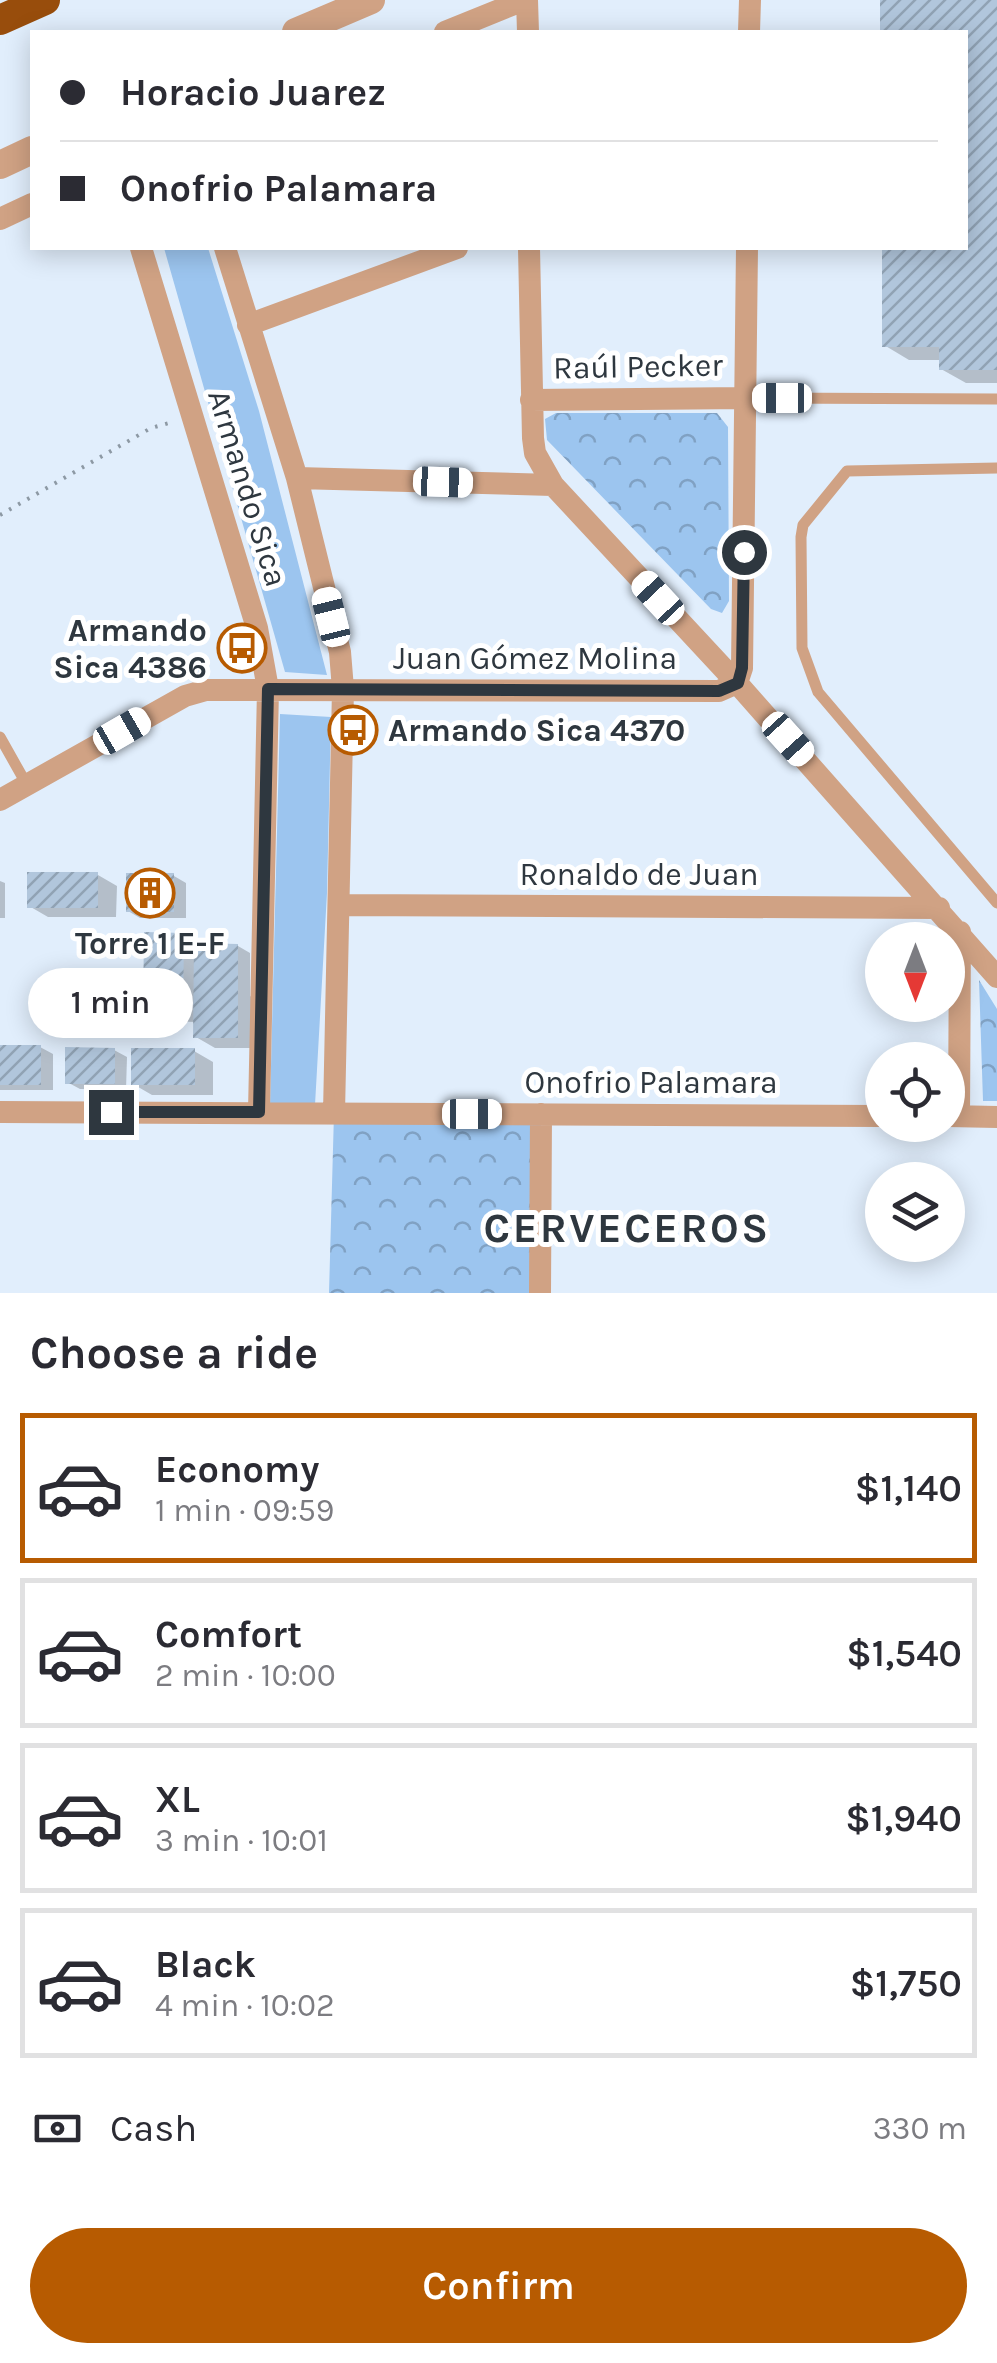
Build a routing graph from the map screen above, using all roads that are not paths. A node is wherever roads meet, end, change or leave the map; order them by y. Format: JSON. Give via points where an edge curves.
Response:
{"nodes":[{"id":1,"x":45,"y":0,"type":"edge"},
{"id":2,"x":371,"y":0,"type":"edge"},
{"id":3,"x":526,"y":0,"type":"edge"},
{"id":4,"x":750,"y":0,"type":"edge"},
{"id":5,"x":0,"y":20,"type":"edge"},
{"id":6,"x":301,"y":30,"type":"edge"},
{"id":7,"x":451,"y":30,"type":"edge"},
{"id":8,"x":528,"y":30,"type":"edge"},
{"id":9,"x":749,"y":30,"type":"edge"},
{"id":10,"x":30,"y":151,"type":"edge"},
{"id":11,"x":0,"y":165,"type":"edge"},
{"id":12,"x":30,"y":205,"type":"edge"},
{"id":13,"x":0,"y":218,"type":"edge"},
{"id":14,"x":142,"y":250,"type":"edge"},
{"id":15,"x":225,"y":250,"type":"edge"},
{"id":16,"x":452,"y":250,"type":"edge"},
{"id":17,"x":529,"y":250,"type":"edge"},
{"id":18,"x":747,"y":250,"type":"edge"},
{"id":19,"x":248,"y":325,"type":"junction"},
{"id":20,"x":746,"y":398,"type":"junction"},
{"id":21,"x":997,"y":399,"type":"edge"},
{"id":22,"x":531,"y":400,"type":"junction"},
{"id":23,"x":997,"y":468,"type":"edge"},
{"id":24,"x":296,"y":478,"type":"junction"},
{"id":25,"x":553,"y":485,"type":"junction"},
{"id":26,"x":738,"y":683,"type":"junction"},
{"id":27,"x":268,"y":689,"type":"junction"},
{"id":28,"x":343,"y":689,"type":"junction"},
{"id":29,"x":0,"y":738,"type":"edge"},
{"id":30,"x":27,"y":785,"type":"junction"},
{"id":31,"x":0,"y":800,"type":"edge"},
{"id":32,"x":997,"y":903,"type":"edge"},
{"id":33,"x":339,"y":905,"type":"junction"},
{"id":34,"x":940,"y":908,"type":"junction"},
{"id":35,"x":952,"y":922,"type":"edge"},
{"id":36,"x":965,"y":938,"type":"edge"},
{"id":37,"x":997,"y":977,"type":"edge"},
{"id":38,"x":0,"y":1112,"type":"edge"},
{"id":39,"x":259,"y":1112,"type":"junction"},
{"id":40,"x":334,"y":1113,"type":"junction"},
{"id":41,"x":541,"y":1114,"type":"junction"},
{"id":42,"x":865,"y":1116,"type":"edge"},
{"id":43,"x":965,"y":1116,"type":"edge"},
{"id":44,"x":997,"y":1116,"type":"edge"},
{"id":45,"x":540,"y":1293,"type":"edge"}],
"edges":[{"from":1,"to":5,"type":"highway"},
{"from":2,"to":6,"type":"street"},
{"from":3,"to":7,"type":"street"},
{"from":3,"to":8,"type":"street"},
{"from":4,"to":9,"type":"street"},
{"from":10,"to":11,"type":"street"},
{"from":12,"to":13,"type":"street"},
{"from":14,"to":27,"type":"street","name":"Armando Sica","via":[[257,628]]},
{"from":15,"to":19,"type":"street","name":"Armando Sica"},
{"from":16,"to":19,"type":"street"},
{"from":17,"to":22,"type":"street"},
{"from":18,"to":20,"type":"street"},
{"from":19,"to":24,"type":"street","name":"Armando Sica"},
{"from":20,"to":21,"type":"lane"},
{"from":20,"to":22,"type":"street","name":"Raúl Pecker"},
{"from":20,"to":26,"type":"street"},
{"from":22,"to":25,"type":"street","via":[[535,453]]},
{"from":23,"to":32,"type":"lane","via":[[847,471],[800,537],[802,648],[818,692]]},
{"from":24,"to":25,"type":"street"},
{"from":24,"to":28,"type":"street","name":"Armando Sica","via":[[340,652]]},
{"from":25,"to":26,"type":"street"},
{"from":26,"to":28,"type":"street","name":"Juan Gómez Molina","via":[[719,691]]},
{"from":26,"to":34,"type":"street"},
{"from":27,"to":28,"type":"street","name":"Juan Gómez Molina"},
{"from":27,"to":30,"type":"street","name":"Juan Gómez Molina","via":[[184,696]]},
{"from":27,"to":39,"type":"street","name":"Armando Sica"},
{"from":28,"to":33,"type":"street","name":"Armando Sica"},
{"from":29,"to":30,"type":"lane"},
{"from":30,"to":31,"type":"street","name":"Juan Gómez Molina"},
{"from":33,"to":34,"type":"street","name":"Ronaldo de Juan"},
{"from":33,"to":40,"type":"street","name":"Armando Sica"},
{"from":34,"to":35,"type":"street"},
{"from":36,"to":37,"type":"street"},
{"from":38,"to":39,"type":"street","name":"Onofrio Palamara"},
{"from":39,"to":40,"type":"street","name":"Onofrio Palamara"},
{"from":40,"to":41,"type":"street","name":"Onofrio Palamara"},
{"from":41,"to":42,"type":"street","name":"Onofrio Palamara"},
{"from":41,"to":45,"type":"street"},
{"from":43,"to":44,"type":"street"}]}
